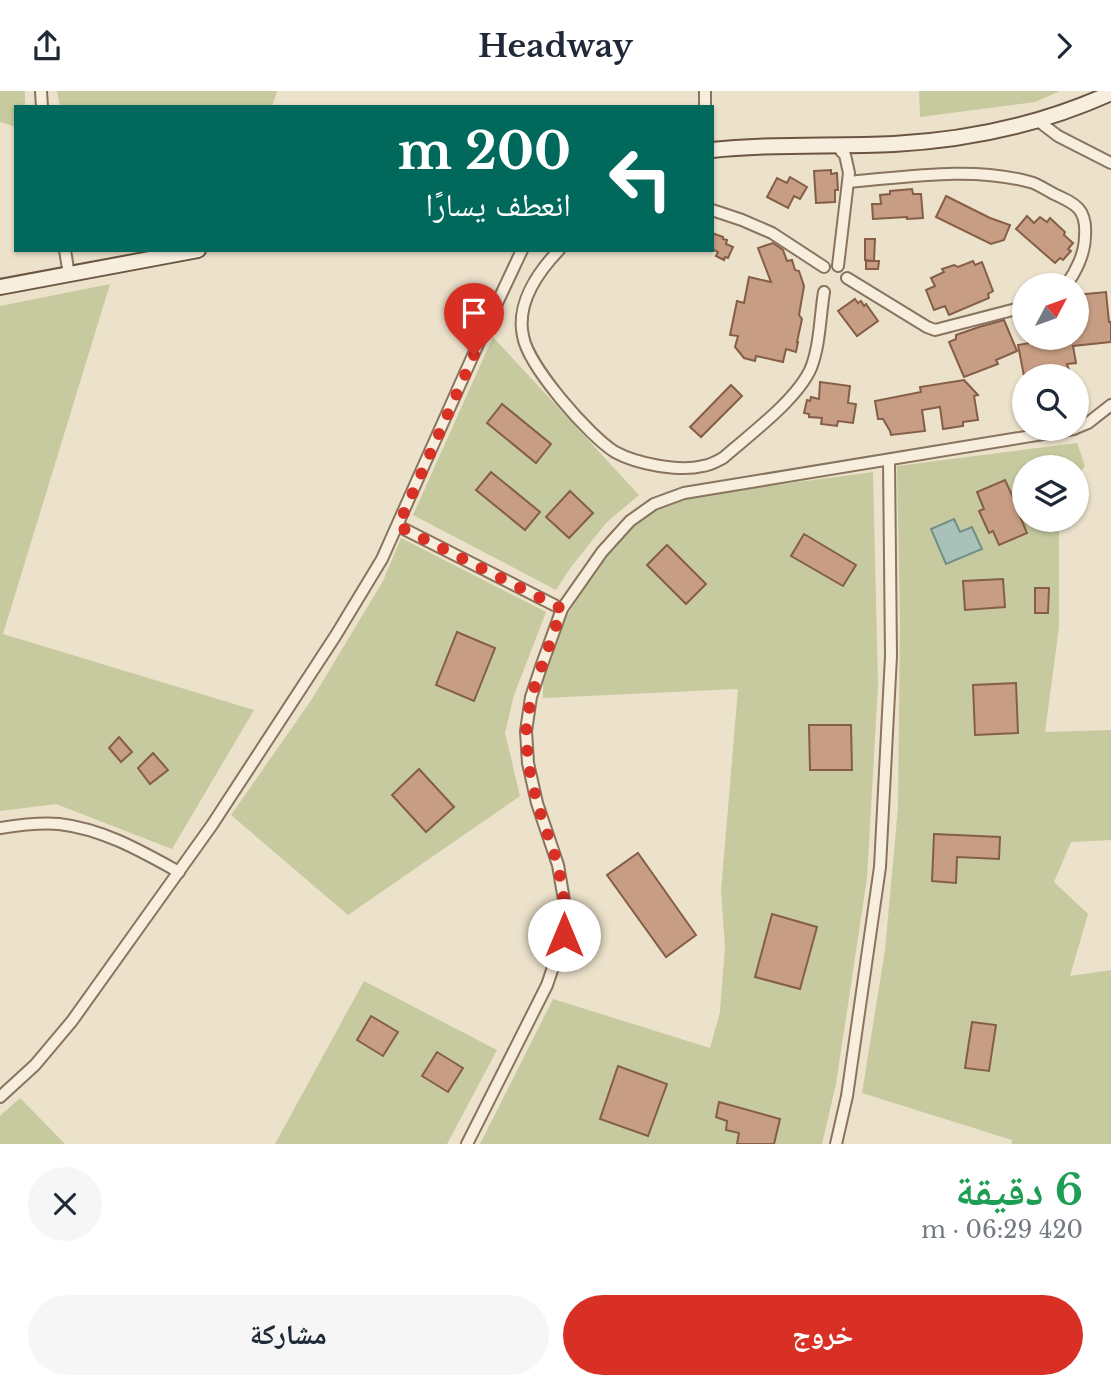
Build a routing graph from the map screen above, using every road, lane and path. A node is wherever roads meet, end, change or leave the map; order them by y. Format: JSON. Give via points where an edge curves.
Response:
{"nodes":[{"id":1,"x":1111,"y":93,"type":"edge"},
{"id":2,"x":1037,"y":120,"type":"junction"},
{"id":3,"x":840,"y":145,"type":"junction"},
{"id":4,"x":714,"y":150,"type":"edge"},
{"id":5,"x":1111,"y":163,"type":"edge"},
{"id":6,"x":848,"y":182,"type":"junction"},
{"id":7,"x":714,"y":211,"type":"edge"},
{"id":8,"x":65,"y":252,"type":"edge"},
{"id":9,"x":188,"y":252,"type":"edge"},
{"id":10,"x":521,"y":252,"type":"edge"},
{"id":11,"x":557,"y":252,"type":"edge"},
{"id":12,"x":838,"y":266,"type":"dead end"},
{"id":13,"x":824,"y":267,"type":"dead end"},
{"id":14,"x":1074,"y":273,"type":"edge"},
{"id":15,"x":69,"y":275,"type":"junction"},
{"id":16,"x":847,"y":278,"type":"dead end"},
{"id":17,"x":0,"y":287,"type":"edge"},
{"id":18,"x":824,"y":292,"type":"dead end"},
{"id":19,"x":1012,"y":310,"type":"edge"},
{"id":20,"x":1111,"y":405,"type":"edge"},
{"id":21,"x":1089,"y":422,"type":"edge"},
{"id":22,"x":1012,"y":439,"type":"edge"},
{"id":23,"x":889,"y":460,"type":"junction"},
{"id":24,"x":398,"y":526,"type":"junction"},
{"id":25,"x":562,"y":609,"type":"junction"},
{"id":26,"x":0,"y":828,"type":"edge"},
{"id":27,"x":179,"y":872,"type":"junction"},
{"id":28,"x":0,"y":1097,"type":"edge"},
{"id":29,"x":467,"y":1144,"type":"edge"},
{"id":30,"x":836,"y":1144,"type":"edge"}],
"edges":[{"from":1,"to":2,"type":"street"},
{"from":2,"to":3,"type":"street","via":[[960,137]]},
{"from":2,"to":5,"type":"street"},
{"from":3,"to":4,"type":"street"},
{"from":3,"to":6,"type":"street"},
{"from":6,"to":12,"type":"street"},
{"from":6,"to":14,"type":"street","via":[[948,173],[1032,182],[1076,204],[1086,225],[1085,247]]},
{"from":7,"to":13,"type":"street","via":[[772,233]]},
{"from":8,"to":15,"type":"street"},
{"from":9,"to":15,"type":"street"},
{"from":10,"to":24,"type":"street"},
{"from":11,"to":18,"type":"street","via":[[534,282],[522,318],[523,337],[537,367],[556,394],[615,451],[665,467],[692,468],[723,458],[789,398],[811,367]]},
{"from":15,"to":17,"type":"street"},
{"from":16,"to":19,"type":"street","via":[[934,330]]},
{"from":20,"to":21,"type":"street"},
{"from":22,"to":23,"type":"street"},
{"from":23,"to":25,"type":"street","via":[[695,491],[654,504],[630,521],[602,552]]},
{"from":23,"to":30,"type":"street","via":[[891,656],[880,867]]},
{"from":24,"to":25,"type":"street"},
{"from":24,"to":27,"type":"street","via":[[336,635]]},
{"from":25,"to":29,"type":"street","via":[[531,697],[526,731],[537,803],[558,865],[564,935],[547,985]]},
{"from":26,"to":27,"type":"street","via":[[33,824],[78,827],[129,845]]},
{"from":27,"to":28,"type":"street","via":[[72,1021]]}]}
